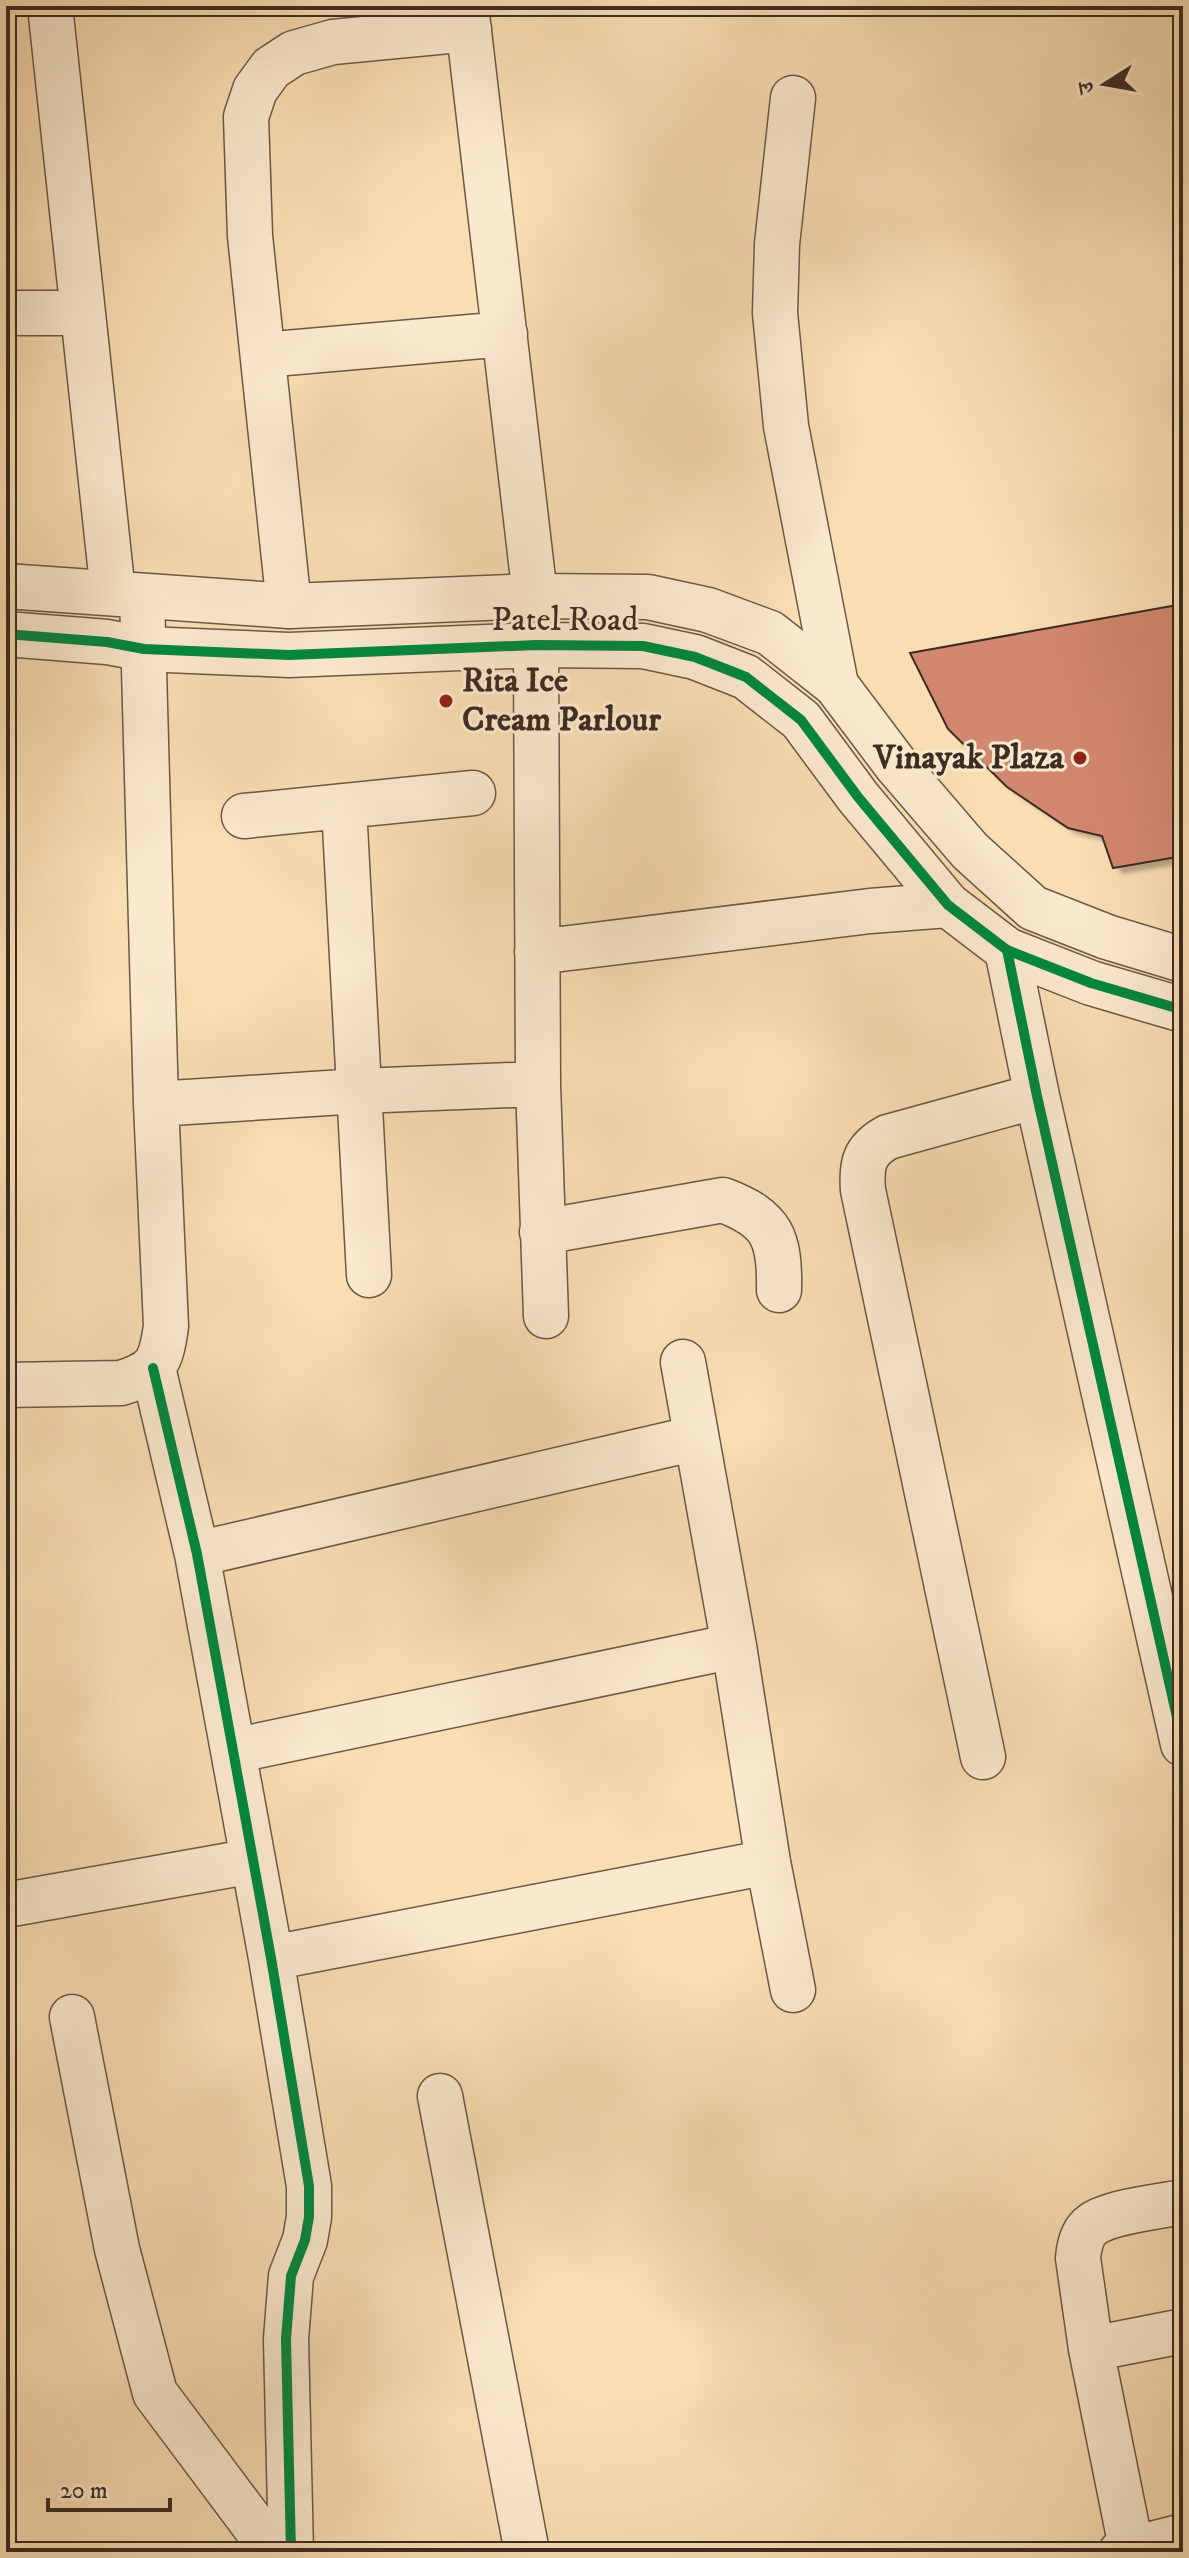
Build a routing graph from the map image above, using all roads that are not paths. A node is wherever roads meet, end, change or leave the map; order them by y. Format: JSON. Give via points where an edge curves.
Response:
{"nodes":[{"id":1,"x":50,"y":6,"type":"edge"},
{"id":2,"x":468,"y":18,"type":"edge"},
{"id":3,"x":793,"y":98,"type":"dead end"},
{"id":4,"x":6,"y":313,"type":"edge"},
{"id":5,"x":82,"y":313,"type":"junction"},
{"id":6,"x":505,"y":334,"type":"junction"},
{"id":7,"x":263,"y":355,"type":"junction"},
{"id":8,"x":6,"y":586,"type":"edge"},
{"id":9,"x":127,"y":594,"type":"junction"},
{"id":10,"x":535,"y":596,"type":"junction"},
{"id":11,"x":289,"y":606,"type":"junction"},
{"id":12,"x":6,"y":634,"type":"edge"},
{"id":13,"x":536,"y":645,"type":"junction"},
{"id":14,"x":144,"y":649,"type":"junction"},
{"id":15,"x":836,"y":685,"type":"junction"},
{"id":16,"x":473,"y":793,"type":"dead end"},
{"id":17,"x":344,"y":807,"type":"junction"},
{"id":18,"x":244,"y":816,"type":"dead end"},
{"id":19,"x":948,"y":905,"type":"junction"},
{"id":20,"x":1007,"y":950,"type":"junction"},
{"id":21,"x":537,"y":952,"type":"junction"},
{"id":22,"x":1183,"y":960,"type":"edge"},
{"id":23,"x":1183,"y":1010,"type":"edge"},
{"id":24,"x":538,"y":1084,"type":"junction"},
{"id":25,"x":359,"y":1091,"type":"junction"},
{"id":26,"x":1037,"y":1096,"type":"junction"},
{"id":27,"x":156,"y":1104,"type":"junction"},
{"id":28,"x":542,"y":1232,"type":"junction"},
{"id":29,"x":369,"y":1275,"type":"dead end"},
{"id":30,"x":779,"y":1290,"type":"dead end"},
{"id":31,"x":546,"y":1316,"type":"dead end"},
{"id":32,"x":683,"y":1362,"type":"dead end"},
{"id":33,"x":153,"y":1368,"type":"junction"},
{"id":34,"x":6,"y":1385,"type":"edge"},
{"id":35,"x":696,"y":1438,"type":"junction"},
{"id":36,"x":197,"y":1554,"type":"junction"},
{"id":37,"x":734,"y":1646,"type":"junction"},
{"id":38,"x":1183,"y":1744,"type":"edge"},
{"id":39,"x":233,"y":1751,"type":"junction"},
{"id":40,"x":983,"y":1757,"type":"dead end"},
{"id":41,"x":253,"y":1861,"type":"junction"},
{"id":42,"x":768,"y":1862,"type":"junction"},
{"id":43,"x":6,"y":1905,"type":"edge"},
{"id":44,"x":271,"y":1958,"type":"junction"},
{"id":45,"x":793,"y":1990,"type":"dead end"},
{"id":46,"x":72,"y":2017,"type":"dead end"},
{"id":47,"x":440,"y":2096,"type":"dead end"},
{"id":48,"x":1183,"y":2202,"type":"edge"},
{"id":49,"x":1183,"y":2331,"type":"edge"},
{"id":50,"x":1091,"y":2349,"type":"junction"},
{"id":51,"x":1183,"y":2536,"type":"edge"},
{"id":52,"x":1128,"y":2551,"type":"edge"},
{"id":53,"x":274,"y":2552,"type":"edge"},
{"id":54,"x":291,"y":2552,"type":"edge"},
{"id":55,"x":527,"y":2552,"type":"edge"}],
"edges":[{"from":1,"to":5,"type":"street"},
{"from":2,"to":6,"type":"street"},
{"from":2,"to":7,"type":"street","via":[[294,53],[271,68],[255,90],[246,117],[250,236]]},
{"from":3,"to":15,"type":"street","via":[[775,313],[786,426]]},
{"from":4,"to":5,"type":"street"},
{"from":5,"to":9,"type":"street"},
{"from":6,"to":7,"type":"street"},
{"from":6,"to":10,"type":"street"},
{"from":7,"to":11,"type":"street"},
{"from":8,"to":9,"type":"street","name":"Patel Road"},
{"from":9,"to":11,"type":"street","name":"Patel Road"},
{"from":9,"to":14,"type":"street"},
{"from":10,"to":11,"type":"street","name":"Patel Road"},
{"from":10,"to":15,"type":"street","name":"Patel Road","via":[[648,597],[708,610],[770,633]]},
{"from":12,"to":14,"type":"street","name":"Patel Road"},
{"from":13,"to":14,"type":"street","name":"Patel Road","via":[[289,655]]},
{"from":13,"to":19,"type":"street","name":"Patel Road","via":[[643,646],[695,657],[746,677],[801,720]]},
{"from":13,"to":21,"type":"street"},
{"from":14,"to":27,"type":"street"},
{"from":15,"to":22,"type":"street","name":"Patel Road","via":[[970,851],[1033,908]]},
{"from":16,"to":17,"type":"street"},
{"from":17,"to":18,"type":"street"},
{"from":17,"to":25,"type":"street"},
{"from":19,"to":20,"type":"street","name":"Patel Road"},
{"from":19,"to":21,"type":"street"},
{"from":20,"to":23,"type":"street","name":"Patel Road","via":[[1091,983]]},
{"from":20,"to":26,"type":"street"},
{"from":21,"to":24,"type":"street"},
{"from":24,"to":25,"type":"street"},
{"from":24,"to":28,"type":"street"},
{"from":25,"to":27,"type":"street"},
{"from":25,"to":29,"type":"street"},
{"from":26,"to":38,"type":"street"},
{"from":26,"to":40,"type":"street","via":[[888,1137],[873,1145],[862,1175]]},
{"from":27,"to":33,"type":"street","via":[[166,1326]]},
{"from":28,"to":30,"type":"street","via":[[723,1200],[747,1209],[765,1224],[780,1255]]},
{"from":28,"to":31,"type":"street"},
{"from":32,"to":35,"type":"street"},
{"from":33,"to":34,"type":"street","via":[[121,1383]]},
{"from":33,"to":36,"type":"street"},
{"from":35,"to":36,"type":"street"},
{"from":35,"to":37,"type":"street"},
{"from":36,"to":39,"type":"street"},
{"from":37,"to":39,"type":"street"},
{"from":37,"to":42,"type":"street"},
{"from":39,"to":41,"type":"street"},
{"from":41,"to":43,"type":"street"},
{"from":41,"to":44,"type":"street"},
{"from":42,"to":44,"type":"street"},
{"from":42,"to":45,"type":"street"},
{"from":44,"to":54,"type":"street","via":[[309,2186],[305,2240],[291,2276],[287,2312]]},
{"from":46,"to":53,"type":"street","via":[[117,2249],[155,2393]]},
{"from":47,"to":55,"type":"street"},
{"from":48,"to":50,"type":"street","via":[[1109,2216],[1090,2225],[1078,2258]]},
{"from":49,"to":50,"type":"street"},
{"from":50,"to":52,"type":"street"},
{"from":51,"to":52,"type":"street"}]}
